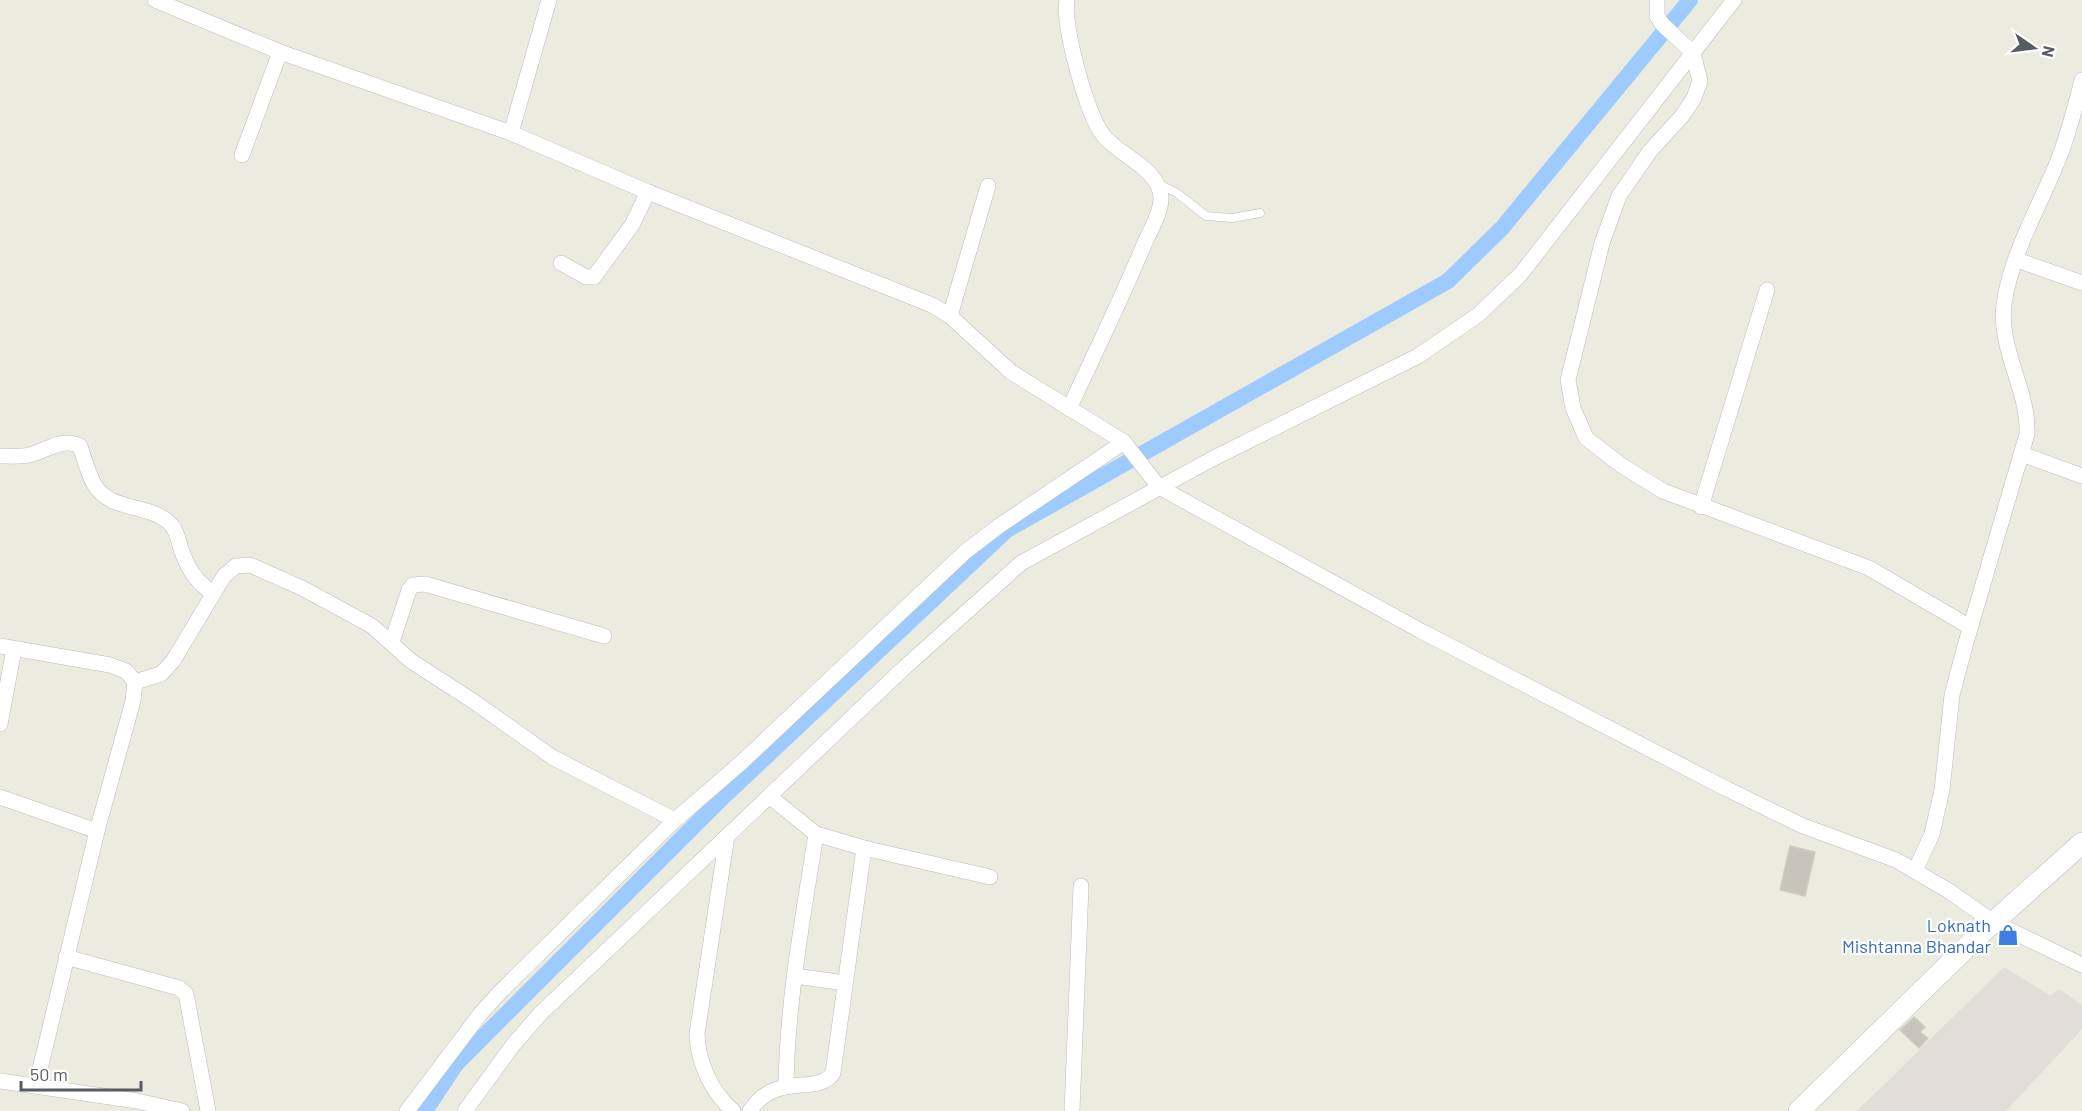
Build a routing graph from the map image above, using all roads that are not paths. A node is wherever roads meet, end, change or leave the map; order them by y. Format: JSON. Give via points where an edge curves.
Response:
{"nodes":[{"id":1,"x":155,"y":0,"type":"edge"},
{"id":2,"x":549,"y":0,"type":"edge"},
{"id":3,"x":1067,"y":0,"type":"edge"},
{"id":4,"x":1657,"y":0,"type":"edge"},
{"id":5,"x":1734,"y":0,"type":"edge"},
{"id":6,"x":1689,"y":50,"type":"junction"},
{"id":7,"x":280,"y":52,"type":"junction"},
{"id":8,"x":2082,"y":80,"type":"edge"},
{"id":9,"x":511,"y":133,"type":"junction"},
{"id":10,"x":242,"y":154,"type":"dead end"},
{"id":11,"x":1158,"y":184,"type":"junction"},
{"id":12,"x":988,"y":186,"type":"dead end"},
{"id":13,"x":648,"y":192,"type":"junction"},
{"id":14,"x":1260,"y":213,"type":"dead end"},
{"id":15,"x":2017,"y":260,"type":"junction"},
{"id":16,"x":561,"y":263,"type":"dead end"},
{"id":17,"x":2082,"y":283,"type":"edge"},
{"id":18,"x":1767,"y":290,"type":"dead end"},
{"id":19,"x":950,"y":316,"type":"junction"},
{"id":20,"x":1069,"y":409,"type":"junction"},
{"id":21,"x":1129,"y":447,"type":"junction"},
{"id":22,"x":2022,"y":454,"type":"junction"},
{"id":23,"x":0,"y":456,"type":"edge"},
{"id":24,"x":2082,"y":476,"type":"edge"},
{"id":25,"x":1156,"y":482,"type":"junction"},
{"id":26,"x":1701,"y":507,"type":"junction"},
{"id":27,"x":212,"y":593,"type":"junction"},
{"id":28,"x":1970,"y":627,"type":"junction"},
{"id":29,"x":604,"y":636,"type":"dead end"},
{"id":30,"x":392,"y":642,"type":"junction"},
{"id":31,"x":7,"y":647,"type":"edge"},
{"id":32,"x":135,"y":682,"type":"junction"},
{"id":33,"x":0,"y":724,"type":"edge"},
{"id":34,"x":0,"y":796,"type":"edge"},
{"id":35,"x":770,"y":796,"type":"junction"},
{"id":36,"x":675,"y":820,"type":"junction"},
{"id":37,"x":97,"y":831,"type":"junction"},
{"id":38,"x":816,"y":834,"type":"junction"},
{"id":39,"x":727,"y":836,"type":"junction"},
{"id":40,"x":2082,"y":843,"type":"edge"},
{"id":41,"x":864,"y":848,"type":"junction"},
{"id":42,"x":1915,"y":871,"type":"junction"},
{"id":43,"x":990,"y":878,"type":"dead end"},
{"id":44,"x":1081,"y":886,"type":"dead end"},
{"id":45,"x":1993,"y":922,"type":"junction"},
{"id":46,"x":66,"y":957,"type":"junction"},
{"id":47,"x":2082,"y":965,"type":"edge"},
{"id":48,"x":795,"y":976,"type":"junction"},
{"id":49,"x":844,"y":983,"type":"junction"},
{"id":50,"x":0,"y":1081,"type":"edge"},
{"id":51,"x":36,"y":1086,"type":"junction"},
{"id":52,"x":786,"y":1087,"type":"junction"},
{"id":53,"x":182,"y":1111,"type":"edge"},
{"id":54,"x":208,"y":1111,"type":"edge"},
{"id":55,"x":407,"y":1111,"type":"edge"},
{"id":56,"x":465,"y":1111,"type":"edge"},
{"id":57,"x":733,"y":1111,"type":"edge"},
{"id":58,"x":750,"y":1111,"type":"edge"},
{"id":59,"x":1072,"y":1111,"type":"edge"},
{"id":60,"x":1799,"y":1111,"type":"edge"}],
"edges":[{"from":1,"to":7,"type":"street"},
{"from":2,"to":9,"type":"street"},
{"from":3,"to":11,"type":"street","via":[[1066,25],[1092,116],[1113,147]]},
{"from":4,"to":6,"type":"street","via":[[1657,16],[1662,24]]},
{"from":5,"to":6,"type":"street"},
{"from":6,"to":25,"type":"street","via":[[1520,275],[1478,315],[1383,375]]},
{"from":6,"to":26,"type":"street","via":[[1700,81],[1694,98],[1619,196],[1602,243],[1568,380],[1573,408],[1586,438],[1663,491]]},
{"from":7,"to":9,"type":"street"},
{"from":7,"to":10,"type":"street"},
{"from":8,"to":15,"type":"street","via":[[2065,142]]},
{"from":9,"to":13,"type":"street"},
{"from":11,"to":14,"type":"lane","via":[[1206,216],[1232,218]]},
{"from":11,"to":20,"type":"street","via":[[1161,196],[1155,217]]},
{"from":12,"to":19,"type":"street"},
{"from":13,"to":16,"type":"street","via":[[632,225],[594,277],[586,277]]},
{"from":13,"to":19,"type":"street","via":[[864,276]]},
{"from":15,"to":17,"type":"street"},
{"from":15,"to":22,"type":"street","via":[[2004,307],[2011,359],[2028,413]]},
{"from":18,"to":26,"type":"street"},
{"from":19,"to":20,"type":"street","via":[[1011,372]]},
{"from":20,"to":21,"type":"street"},
{"from":21,"to":25,"type":"street"},
{"from":21,"to":36,"type":"street","via":[[999,526],[965,552]]},
{"from":22,"to":24,"type":"street"},
{"from":22,"to":28,"type":"street"},
{"from":23,"to":27,"type":"street","via":[[30,455],[62,442],[80,446],[95,485],[104,496],[164,518],[175,529],[188,568]]},
{"from":25,"to":35,"type":"street","via":[[1021,562]]},
{"from":25,"to":42,"type":"street","via":[[1421,631],[1704,777],[1803,826],[1896,860]]},
{"from":26,"to":28,"type":"street","via":[[1763,526],[1869,568]]},
{"from":27,"to":30,"type":"street","via":[[236,567],[250,565],[302,588]]},
{"from":27,"to":32,"type":"street","via":[[173,661],[160,674]]},
{"from":28,"to":42,"type":"street","via":[[1952,694],[1942,790],[1932,834]]},
{"from":29,"to":30,"type":"street","via":[[425,584],[413,585],[409,590]]},
{"from":30,"to":36,"type":"street","via":[[411,661],[552,758]]},
{"from":31,"to":32,"type":"street","via":[[110,665],[126,671]]},
{"from":31,"to":33,"type":"street"},
{"from":32,"to":37,"type":"street"},
{"from":34,"to":37,"type":"street"},
{"from":35,"to":38,"type":"street"},
{"from":35,"to":39,"type":"street"},
{"from":36,"to":55,"type":"street","via":[[481,1013]]},
{"from":37,"to":46,"type":"street"},
{"from":38,"to":41,"type":"street"},
{"from":38,"to":48,"type":"street"},
{"from":39,"to":56,"type":"street","via":[[540,1014]]},
{"from":39,"to":57,"type":"street","via":[[698,1055],[720,1097]]},
{"from":40,"to":45,"type":"street"},
{"from":41,"to":43,"type":"street"},
{"from":41,"to":49,"type":"street"},
{"from":42,"to":45,"type":"street"},
{"from":44,"to":59,"type":"street"},
{"from":45,"to":47,"type":"street"},
{"from":45,"to":60,"type":"street"},
{"from":46,"to":51,"type":"street"},
{"from":46,"to":54,"type":"street","via":[[179,988],[186,994]]},
{"from":48,"to":49,"type":"street"},
{"from":48,"to":52,"type":"street"},
{"from":49,"to":52,"type":"street","via":[[833,1073],[825,1081]]},
{"from":50,"to":51,"type":"street"},
{"from":51,"to":53,"type":"street"},
{"from":52,"to":58,"type":"street","via":[[764,1093]]}]}
